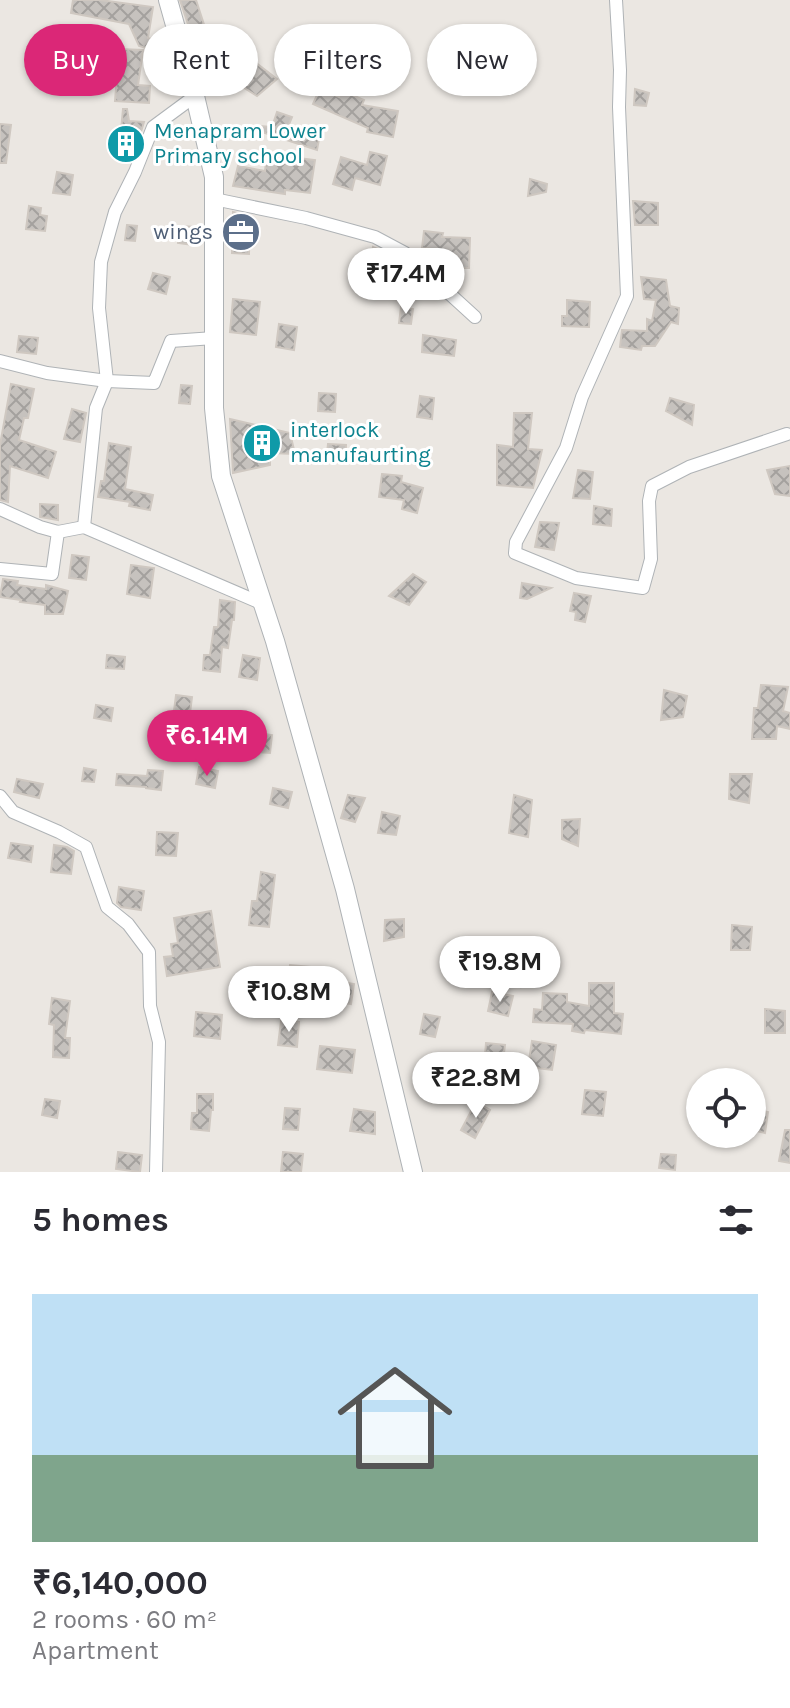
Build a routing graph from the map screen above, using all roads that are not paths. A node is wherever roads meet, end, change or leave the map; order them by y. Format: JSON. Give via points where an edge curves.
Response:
{"nodes":[{"id":1,"x":168,"y":0,"type":"edge"},
{"id":2,"x":616,"y":0,"type":"edge"},
{"id":3,"x":175,"y":24,"type":"edge"},
{"id":4,"x":195,"y":96,"type":"joint"},
{"id":5,"x":214,"y":199,"type":"junction"},
{"id":6,"x":475,"y":317,"type":"dead end"},
{"id":7,"x":214,"y":338,"type":"junction"},
{"id":8,"x":0,"y":361,"type":"edge"},
{"id":9,"x":107,"y":381,"type":"junction"},
{"id":10,"x":787,"y":434,"type":"dead end"},
{"id":11,"x":0,"y":509,"type":"edge"},
{"id":12,"x":84,"y":527,"type":"junction"},
{"id":13,"x":58,"y":532,"type":"junction"},
{"id":14,"x":0,"y":569,"type":"edge"},
{"id":15,"x":263,"y":604,"type":"junction"},
{"id":16,"x":0,"y":796,"type":"edge"},
{"id":17,"x":156,"y":1172,"type":"edge"},
{"id":18,"x":413,"y":1172,"type":"edge"}],
"edges":[{"from":1,"to":3,"type":"street"},
{"from":2,"to":10,"type":"street","via":[[627,296],[582,397],[566,448],[515,553],[576,578],[643,588],[651,559],[652,486],[689,467]]},
{"from":4,"to":5,"type":"street"},
{"from":4,"to":9,"type":"street","via":[[153,127],[115,212],[100,278]]},
{"from":5,"to":6,"type":"street","via":[[375,237],[405,253]]},
{"from":5,"to":7,"type":"street"},
{"from":7,"to":9,"type":"street","via":[[171,341],[154,383]]},
{"from":7,"to":15,"type":"street","via":[[221,476]]},
{"from":8,"to":9,"type":"street"},
{"from":9,"to":12,"type":"street","via":[[96,408]]},
{"from":11,"to":13,"type":"street"},
{"from":12,"to":13,"type":"street"},
{"from":12,"to":15,"type":"street"},
{"from":13,"to":14,"type":"street","via":[[52,574]]},
{"from":15,"to":18,"type":"street","via":[[345,889]]},
{"from":16,"to":17,"type":"street","via":[[13,812],[86,847],[107,907],[149,952],[150,1006],[159,1042]]}]}
